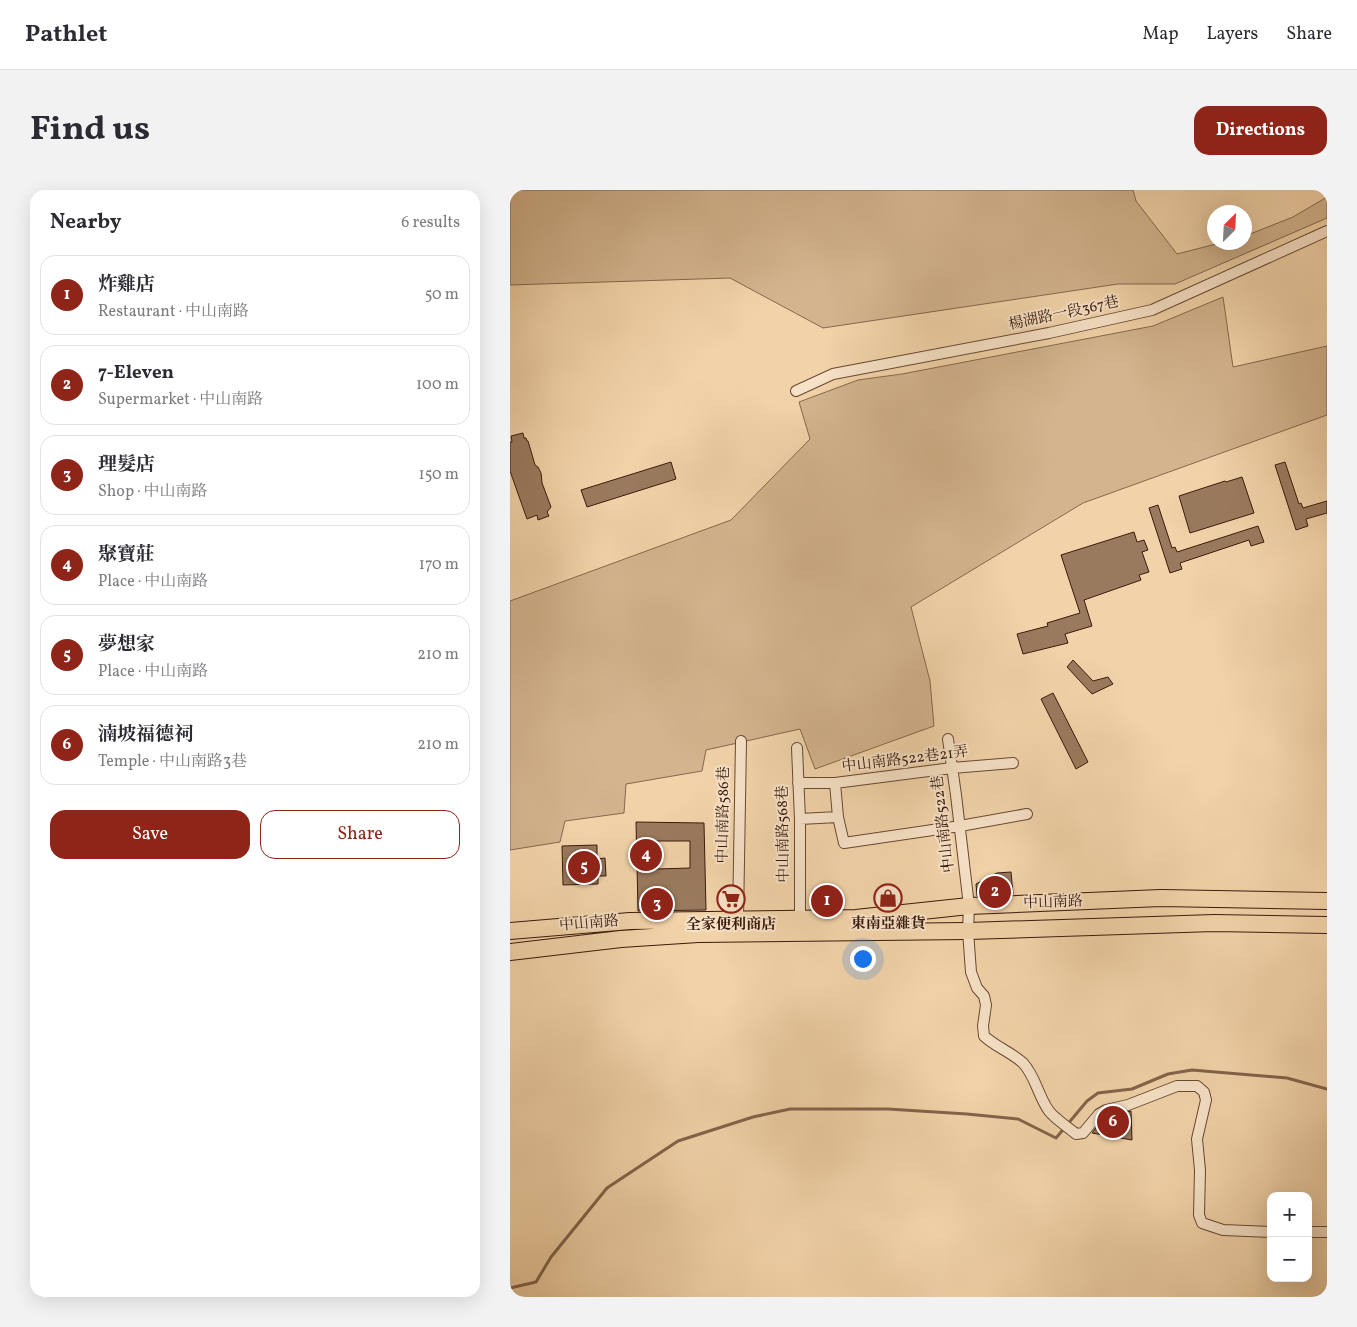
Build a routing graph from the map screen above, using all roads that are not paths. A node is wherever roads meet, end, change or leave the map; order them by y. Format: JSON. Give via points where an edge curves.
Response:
{"nodes":[{"id":1,"x":1327,"y":231,"type":"edge"},
{"id":2,"x":796,"y":391,"type":"dead end"},
{"id":3,"x":948,"y":739,"type":"dead end"},
{"id":4,"x":740,"y":741,"type":"dead end"},
{"id":5,"x":797,"y":748,"type":"dead end"},
{"id":6,"x":1013,"y":763,"type":"dead end"},
{"id":7,"x":952,"y":768,"type":"junction"},
{"id":8,"x":798,"y":783,"type":"junction"},
{"id":9,"x":835,"y":783,"type":"junction"},
{"id":10,"x":1028,"y":814,"type":"dead end"},
{"id":11,"x":838,"y":817,"type":"junction"},
{"id":12,"x":800,"y":819,"type":"junction"},
{"id":13,"x":960,"y":826,"type":"junction"},
{"id":14,"x":1327,"y":901,"type":"edge"},
{"id":15,"x":969,"y":906,"type":"junction"},
{"id":16,"x":800,"y":919,"type":"junction"},
{"id":17,"x":738,"y":920,"type":"junction"},
{"id":18,"x":1327,"y":925,"type":"edge"},
{"id":19,"x":510,"y":931,"type":"edge"},
{"id":20,"x":968,"y":931,"type":"junction"},
{"id":21,"x":510,"y":952,"type":"edge"},
{"id":22,"x":1267,"y":1232,"type":"edge"},
{"id":23,"x":1312,"y":1232,"type":"edge"},
{"id":24,"x":1327,"y":1232,"type":"edge"}],
"edges":[{"from":1,"to":2,"type":"street","name":"楊湖路一段367巷","via":[[1152,310],[834,374]]},
{"from":3,"to":7,"type":"street","name":"中山南路522巷"},
{"from":4,"to":17,"type":"street","name":"中山南路586巷"},
{"from":5,"to":8,"type":"street","name":"中山南路568巷"},
{"from":6,"to":7,"type":"street","name":"中山南路522巷21弄"},
{"from":7,"to":9,"type":"street","name":"中山南路522巷21弄"},
{"from":7,"to":13,"type":"street","name":"中山南路522巷"},
{"from":8,"to":9,"type":"street"},
{"from":8,"to":12,"type":"street","name":"中山南路568巷"},
{"from":9,"to":11,"type":"street","name":"中山南路522巷21弄"},
{"from":10,"to":13,"type":"street"},
{"from":11,"to":12,"type":"street"},
{"from":11,"to":13,"type":"street","name":"中山南路522巷21弄","via":[[844,843]]},
{"from":12,"to":16,"type":"street","name":"中山南路568巷"},
{"from":13,"to":15,"type":"street","name":"中山南路522巷"},
{"from":14,"to":15,"type":"main road","name":"中山南路","via":[[1161,898]]},
{"from":15,"to":16,"type":"main road","name":"中山南路","via":[[856,918]]},
{"from":15,"to":20,"type":"street","name":"中山南路522巷"},
{"from":16,"to":17,"type":"main road","name":"中山南路"},
{"from":17,"to":19,"type":"main road","name":"中山南路","via":[[630,920]]},
{"from":18,"to":20,"type":"main road","name":"中山南路","via":[[1214,922]]},
{"from":20,"to":21,"type":"main road","name":"中山南路","via":[[698,934]]},
{"from":20,"to":22,"type":"street","name":"中山南路522巷","via":[[971,972],[986,1005],[984,1036],[1023,1064],[1050,1111],[1076,1134],[1083,1133],[1106,1110],[1128,1106],[1176,1086],[1197,1086],[1204,1092],[1206,1100],[1197,1139],[1199,1215],[1202,1223],[1223,1230]]},
{"from":23,"to":24,"type":"street"}]}
